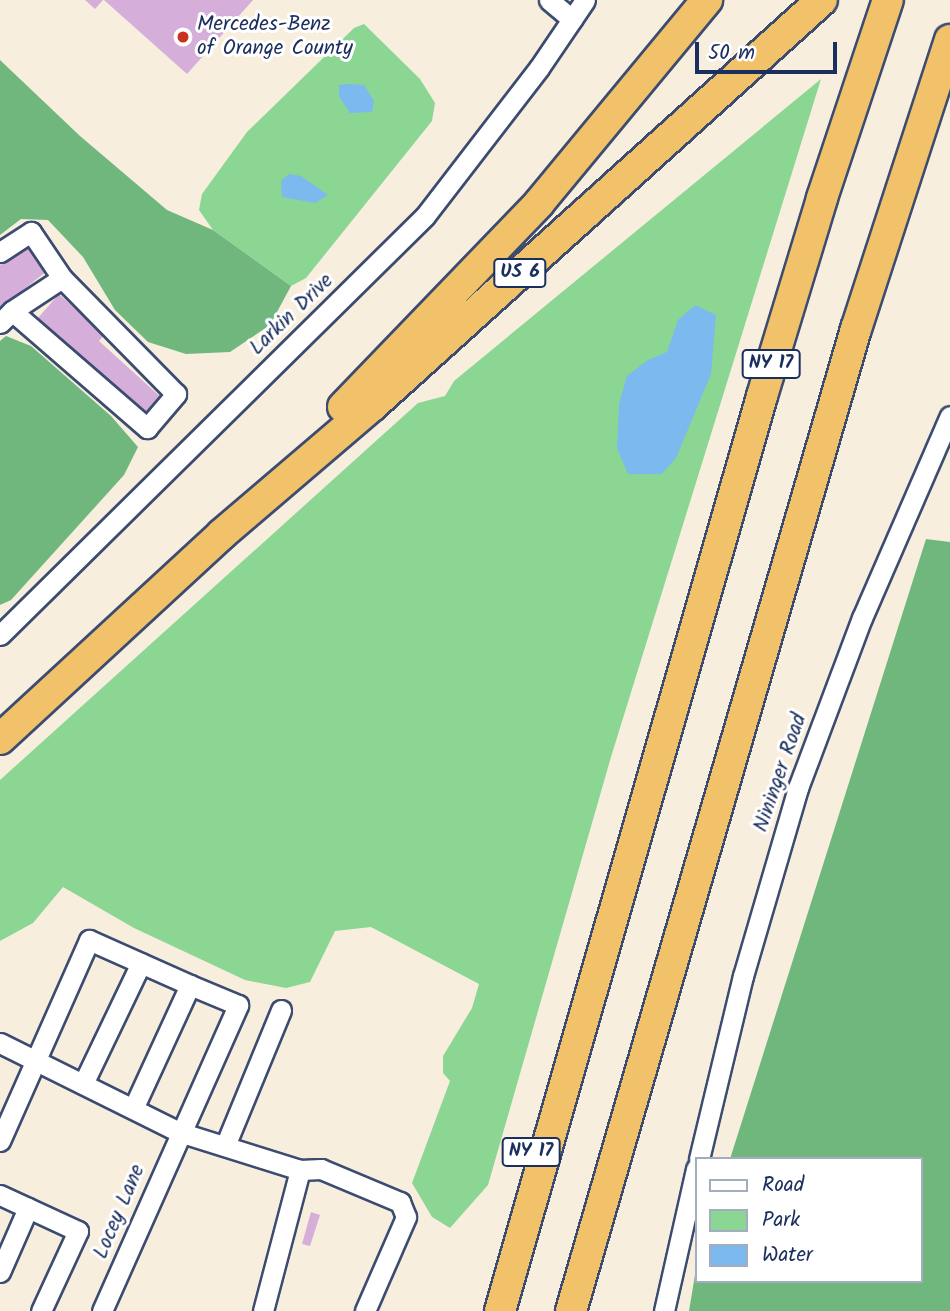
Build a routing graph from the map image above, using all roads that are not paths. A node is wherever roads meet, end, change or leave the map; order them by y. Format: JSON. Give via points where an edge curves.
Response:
{"nodes":[{"id":1,"x":549,"y":0,"type":"edge"},
{"id":2,"x":585,"y":0,"type":"edge"},
{"id":3,"x":707,"y":0,"type":"edge"},
{"id":4,"x":888,"y":0,"type":"edge"},
{"id":5,"x":818,"y":4,"type":"edge"},
{"id":6,"x":572,"y":19,"type":"junction"},
{"id":7,"x":950,"y":40,"type":"edge"},
{"id":8,"x":0,"y":252,"type":"edge"},
{"id":9,"x":62,"y":278,"type":"junction"},
{"id":10,"x":6,"y":316,"type":"edge"},
{"id":11,"x":950,"y":416,"type":"edge"},
{"id":12,"x":222,"y":534,"type":"junction"},
{"id":13,"x":0,"y":635,"type":"edge"},
{"id":14,"x":0,"y":739,"type":"edge"},
{"id":15,"x":141,"y":963,"type":"junction"},
{"id":16,"x":190,"y":985,"type":"junction"},
{"id":17,"x":591,"y":995,"type":"junction"},
{"id":18,"x":281,"y":1010,"type":"dead end"},
{"id":19,"x":0,"y":1042,"type":"edge"},
{"id":20,"x":37,"y":1061,"type":"junction"},
{"id":21,"x":83,"y":1084,"type":"junction"},
{"id":22,"x":634,"y":1092,"type":"junction"},
{"id":23,"x":133,"y":1109,"type":"junction"},
{"id":24,"x":179,"y":1132,"type":"junction"},
{"id":25,"x":0,"y":1141,"type":"edge"},
{"id":26,"x":225,"y":1146,"type":"junction"},
{"id":27,"x":699,"y":1157,"type":"edge"},
{"id":28,"x":300,"y":1170,"type":"junction"},
{"id":29,"x":694,"y":1178,"type":"edge"},
{"id":30,"x":0,"y":1195,"type":"edge"},
{"id":31,"x":28,"y":1208,"type":"junction"},
{"id":32,"x":0,"y":1272,"type":"edge"},
{"id":33,"x":41,"y":1311,"type":"edge"},
{"id":34,"x":102,"y":1311,"type":"edge"},
{"id":35,"x":263,"y":1311,"type":"edge"},
{"id":36,"x":365,"y":1311,"type":"edge"},
{"id":37,"x":480,"y":1311,"type":"edge"},
{"id":38,"x":500,"y":1311,"type":"edge"},
{"id":39,"x":571,"y":1311,"type":"edge"},
{"id":40,"x":592,"y":1311,"type":"edge"},
{"id":41,"x":664,"y":1311,"type":"edge"}],
"edges":[{"from":1,"to":6,"type":"street"},
{"from":2,"to":6,"type":"street","name":"Larkin Drive"},
{"from":3,"to":12,"type":"highway","number":"US 6","via":[[530,213]]},
{"from":4,"to":17,"type":"highway","number":"NY 17","via":[[787,310]]},
{"from":5,"to":12,"type":"highway","number":"US 6","via":[[372,406]]},
{"from":6,"to":13,"type":"street","name":"Larkin Drive","via":[[425,216]]},
{"from":7,"to":22,"type":"highway","via":[[856,329]]},
{"from":8,"to":9,"type":"street","via":[[31,232]]},
{"from":9,"to":10,"type":"street"},
{"from":9,"to":10,"type":"street","via":[[176,394],[147,428]]},
{"from":11,"to":27,"type":"street","name":"Nininger Road","via":[[867,607],[798,788],[743,976]]},
{"from":12,"to":14,"type":"highway","number":"US 6"},
{"from":15,"to":16,"type":"street"},
{"from":15,"to":20,"type":"street","via":[[89,940]]},
{"from":15,"to":21,"type":"street"},
{"from":16,"to":23,"type":"street"},
{"from":16,"to":24,"type":"street","name":"Locey Lane","via":[[238,1005]]},
{"from":17,"to":37,"type":"highway","number":"NY 17","via":[[524,1168]]},
{"from":17,"to":38,"type":"highway"},
{"from":18,"to":26,"type":"street"},
{"from":19,"to":20,"type":"street"},
{"from":20,"to":21,"type":"street"},
{"from":20,"to":25,"type":"street"},
{"from":21,"to":23,"type":"street"},
{"from":22,"to":39,"type":"highway"},
{"from":22,"to":40,"type":"highway","via":[[615,1218]]},
{"from":23,"to":24,"type":"street"},
{"from":24,"to":26,"type":"street"},
{"from":24,"to":34,"type":"street","name":"Locey Lane"},
{"from":26,"to":28,"type":"street"},
{"from":28,"to":35,"type":"street"},
{"from":28,"to":36,"type":"street","via":[[321,1169],[400,1202],[406,1217]]},
{"from":29,"to":41,"type":"street"},
{"from":30,"to":31,"type":"street"},
{"from":31,"to":32,"type":"street"},
{"from":31,"to":33,"type":"street","via":[[78,1231]]}]}
